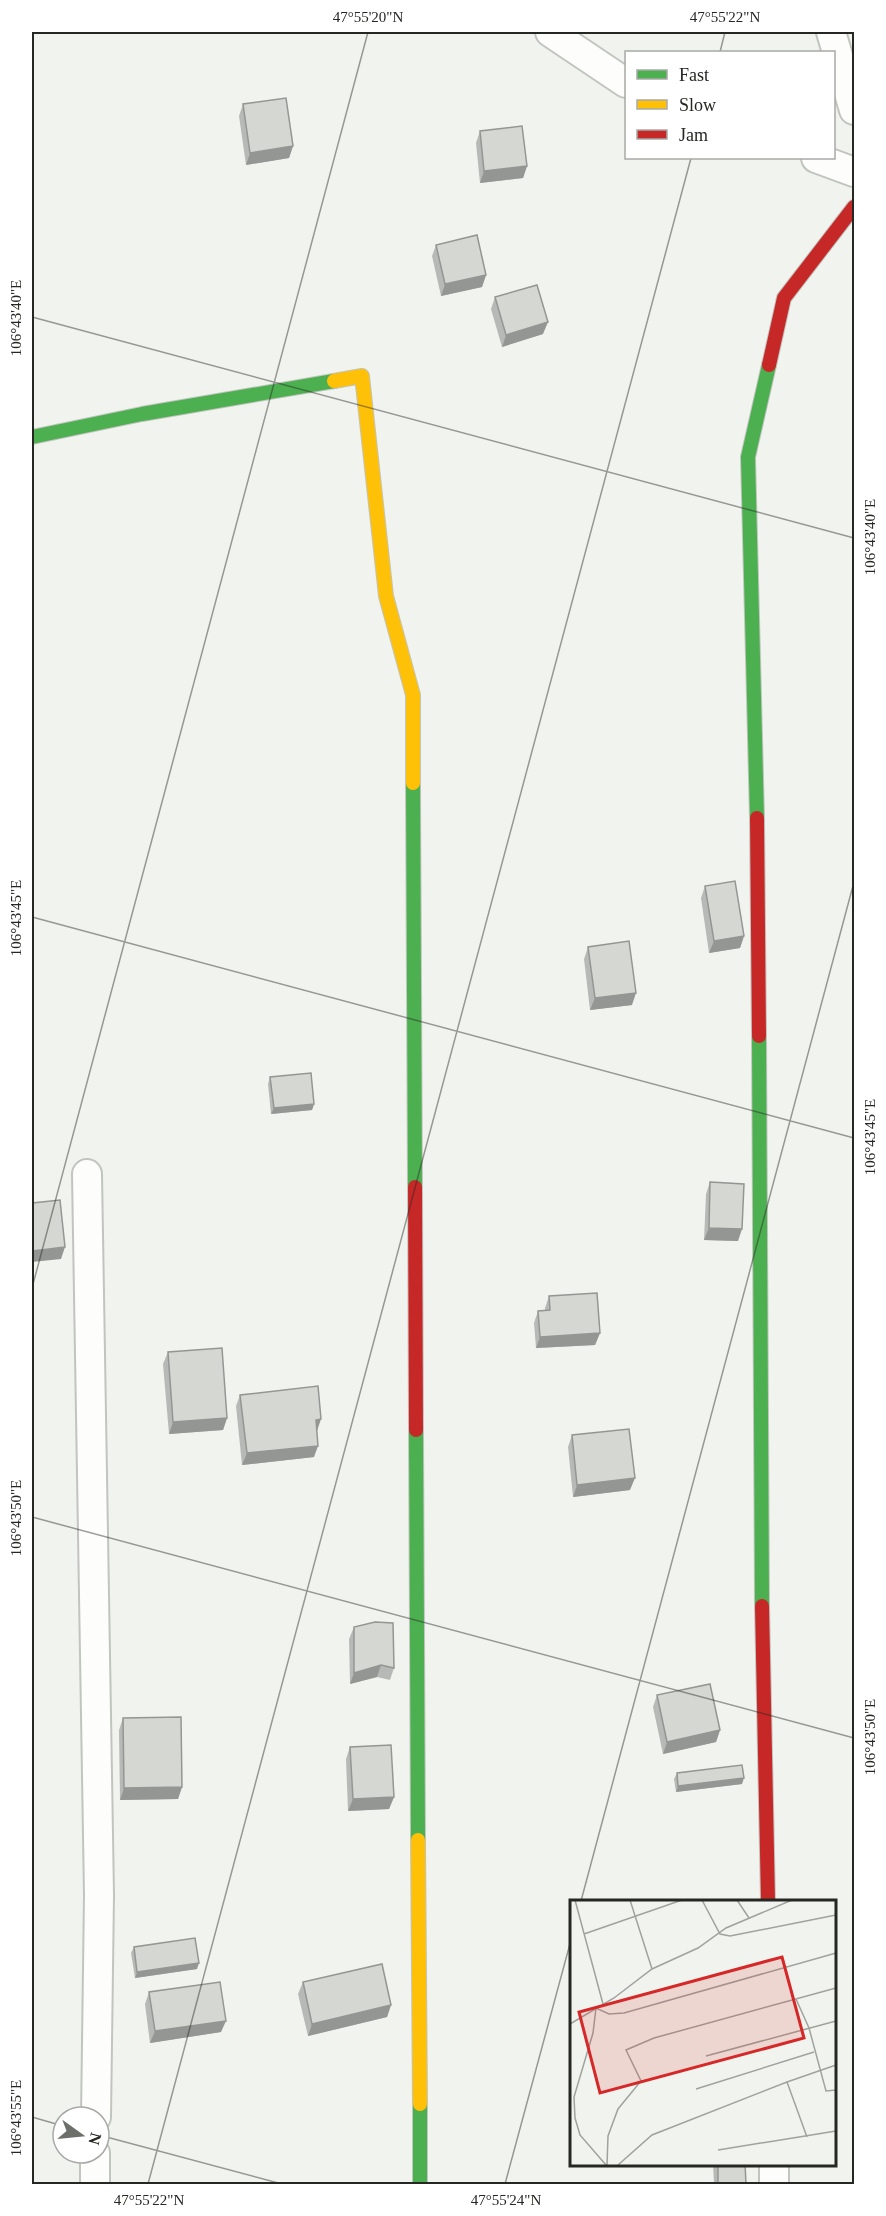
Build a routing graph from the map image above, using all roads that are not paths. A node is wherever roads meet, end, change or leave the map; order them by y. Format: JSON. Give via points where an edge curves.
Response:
{"nodes":[{"id":1,"x":550,"y":32,"type":"edge"},
{"id":2,"x":831,"y":32,"type":"edge"},
{"id":3,"x":625,"y":82,"type":"edge"},
{"id":4,"x":855,"y":110,"type":"edge"},
{"id":5,"x":819,"y":159,"type":"edge"},
{"id":6,"x":855,"y":172,"type":"edge"},
{"id":7,"x":855,"y":207,"type":"edge"},
{"id":8,"x":32,"y":437,"type":"edge"},
{"id":9,"x":87,"y":1174,"type":"dead end"},
{"id":10,"x":768,"y":1900,"type":"edge"},
{"id":11,"x":96,"y":2105,"type":"edge"},
{"id":12,"x":96,"y":2165,"type":"edge"},
{"id":13,"x":774,"y":2165,"type":"edge"},
{"id":14,"x":95,"y":2184,"type":"edge"},
{"id":15,"x":420,"y":2184,"type":"edge"},
{"id":16,"x":774,"y":2184,"type":"edge"}],
"edges":[{"from":1,"to":3,"type":"street"},
{"from":2,"to":4,"type":"street"},
{"from":5,"to":6,"type":"street"},
{"from":7,"to":10,"type":"street","via":[[784,298],[748,457],[757,794]]},
{"from":8,"to":15,"type":"street","via":[[362,376],[386,596],[413,695]]},
{"from":9,"to":11,"type":"street","via":[[99,1895]]},
{"from":12,"to":14,"type":"street"},
{"from":13,"to":16,"type":"street"}]}
